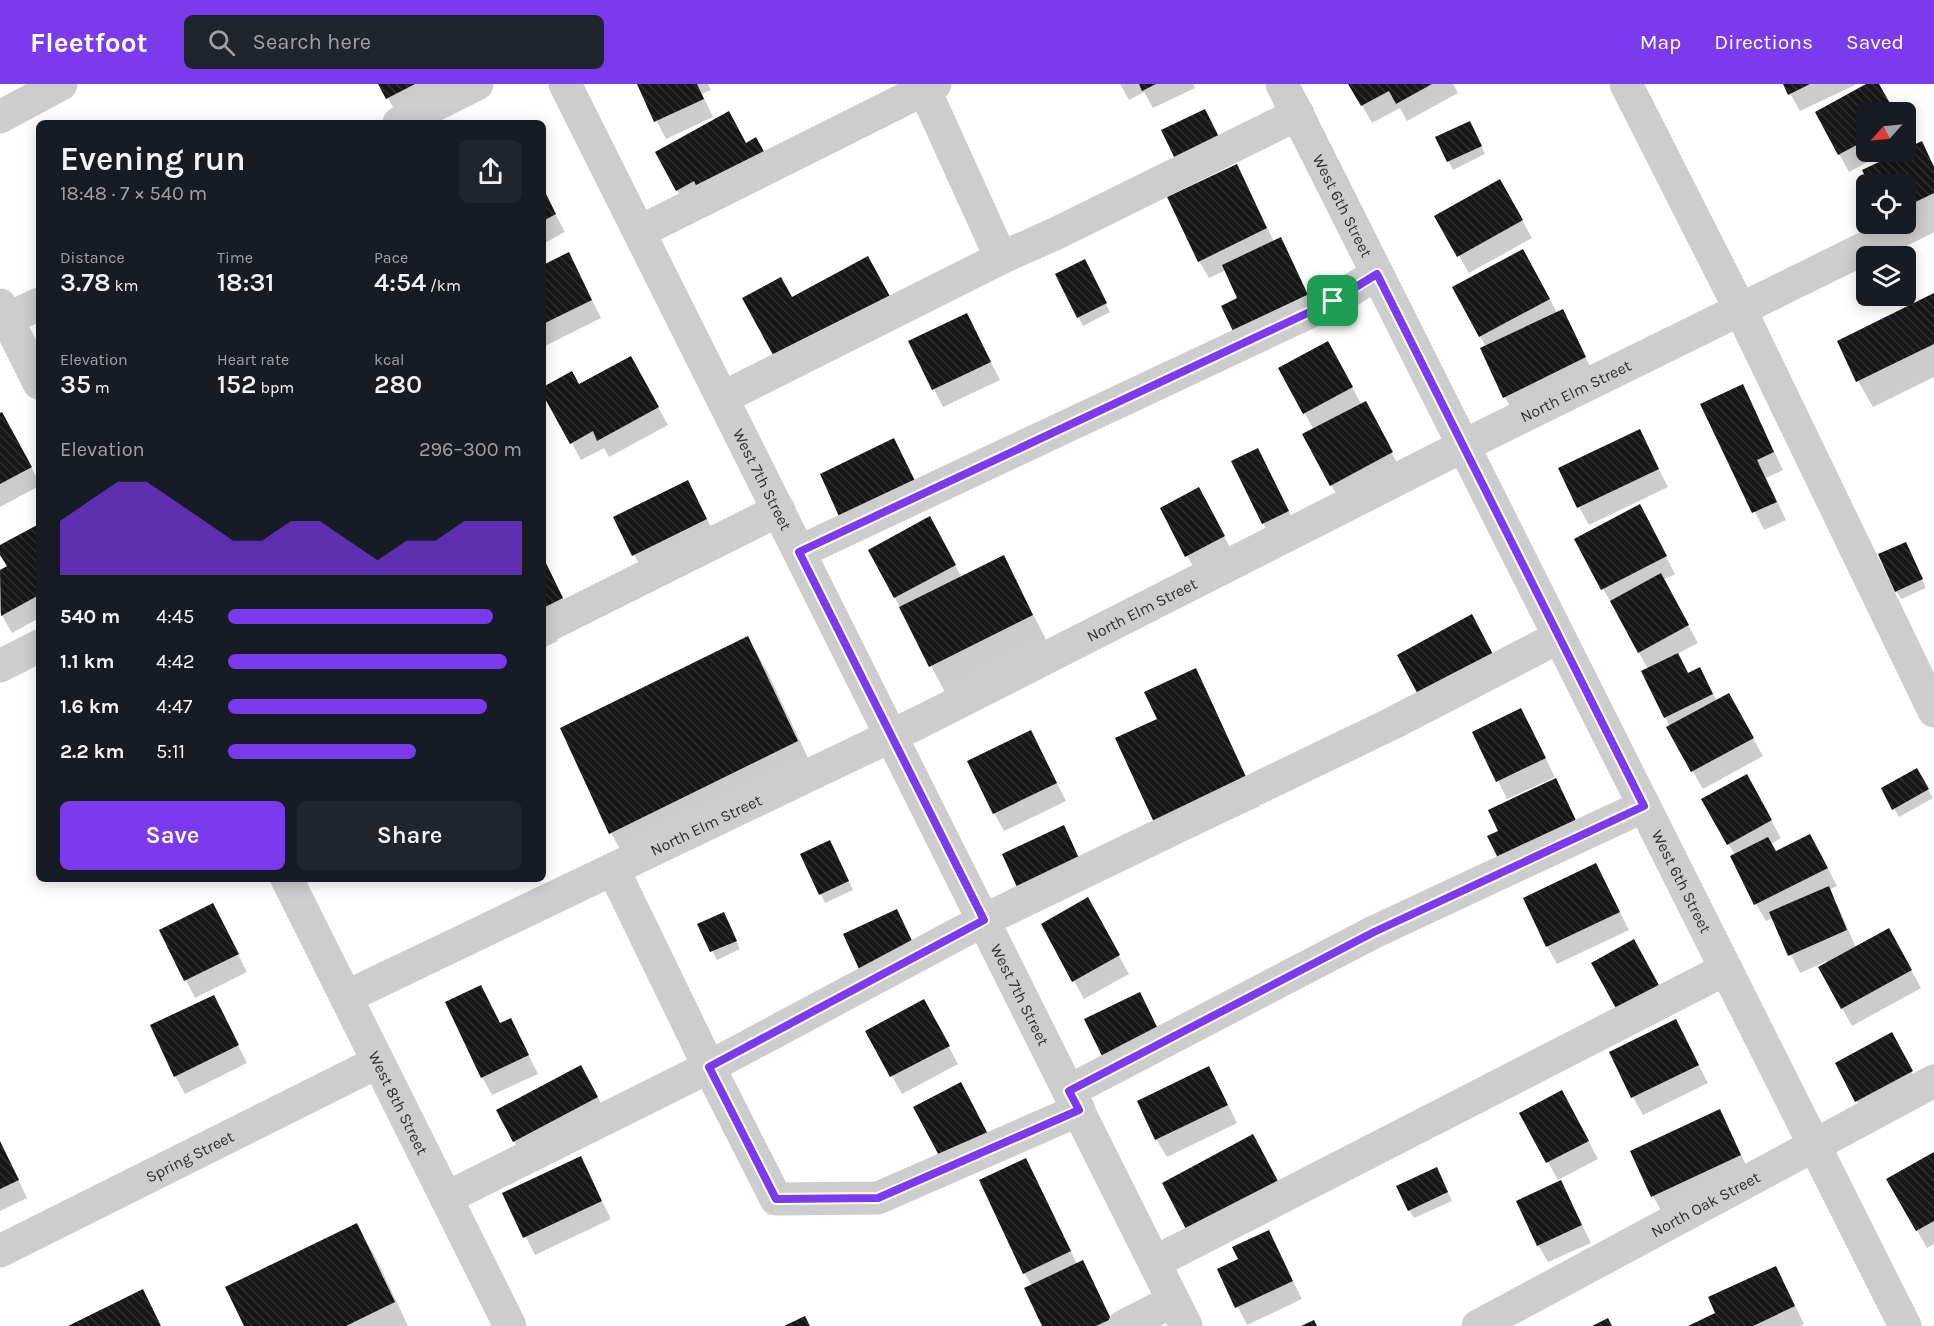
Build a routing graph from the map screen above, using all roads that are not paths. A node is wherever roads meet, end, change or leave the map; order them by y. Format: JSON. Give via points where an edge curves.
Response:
{"nodes":[{"id":1,"x":62,"y":84,"type":"edge"},
{"id":2,"x":477,"y":84,"type":"edge"},
{"id":3,"x":565,"y":84,"type":"edge"},
{"id":4,"x":1282,"y":84,"type":"edge"},
{"id":5,"x":1626,"y":84,"type":"edge"},
{"id":6,"x":927,"y":86,"type":"edge"},
{"id":7,"x":1298,"y":114,"type":"junction"},
{"id":8,"x":0,"y":117,"type":"edge"},
{"id":9,"x":405,"y":120,"type":"edge"},
{"id":10,"x":1934,"y":214,"type":"edge"},
{"id":11,"x":639,"y":232,"type":"junction"},
{"id":12,"x":1001,"y":258,"type":"junction"},
{"id":13,"x":1377,"y":274,"type":"junction"},
{"id":14,"x":36,"y":305,"type":"edge"},
{"id":15,"x":1740,"y":309,"type":"junction"},
{"id":16,"x":4,"y":312,"type":"edge"},
{"id":17,"x":36,"y":377,"type":"edge"},
{"id":18,"x":722,"y":398,"type":"junction"},
{"id":19,"x":1464,"y":446,"type":"junction"},
{"id":20,"x":778,"y":510,"type":"junction"},
{"id":21,"x":799,"y":552,"type":"junction"},
{"id":22,"x":546,"y":626,"type":"edge"},
{"id":23,"x":1560,"y":637,"type":"junction"},
{"id":24,"x":36,"y":648,"type":"edge"},
{"id":25,"x":0,"y":666,"type":"edge"},
{"id":26,"x":1934,"y":711,"type":"edge"},
{"id":27,"x":892,"y":736,"type":"junction"},
{"id":28,"x":1644,"y":806,"type":"junction"},
{"id":29,"x":613,"y":869,"type":"junction"},
{"id":30,"x":288,"y":882,"type":"edge"},
{"id":31,"x":984,"y":920,"type":"junction"},
{"id":32,"x":1726,"y":969,"type":"junction"},
{"id":33,"x":346,"y":997,"type":"junction"},
{"id":34,"x":378,"y":1062,"type":"junction"},
{"id":35,"x":709,"y":1067,"type":"junction"},
{"id":36,"x":1934,"y":1081,"type":"edge"},
{"id":37,"x":1074,"y":1101,"type":"junction"},
{"id":38,"x":1814,"y":1144,"type":"junction"},
{"id":39,"x":446,"y":1198,"type":"junction"},
{"id":40,"x":0,"y":1251,"type":"edge"},
{"id":41,"x":1155,"y":1262,"type":"junction"},
{"id":42,"x":1180,"y":1313,"type":"edge"},
{"id":43,"x":510,"y":1326,"type":"edge"},
{"id":44,"x":1124,"y":1326,"type":"edge"},
{"id":45,"x":1478,"y":1326,"type":"edge"},
{"id":46,"x":1905,"y":1326,"type":"edge"}],
"edges":[{"from":1,"to":8,"type":"street"},
{"from":2,"to":9,"type":"street"},
{"from":3,"to":11,"type":"street","name":"West 7th Street"},
{"from":4,"to":7,"type":"street","name":"West 6th Street"},
{"from":5,"to":15,"type":"street"},
{"from":6,"to":11,"type":"street"},
{"from":6,"to":12,"type":"street"},
{"from":7,"to":12,"type":"street"},
{"from":7,"to":13,"type":"street","name":"West 6th Street"},
{"from":10,"to":15,"type":"street","name":"North Elm Street"},
{"from":11,"to":18,"type":"street","name":"West 7th Street"},
{"from":12,"to":18,"type":"street"},
{"from":13,"to":19,"type":"street","name":"West 6th Street"},
{"from":13,"to":21,"type":"street","via":[[1333,301]]},
{"from":14,"to":16,"type":"street"},
{"from":15,"to":19,"type":"street","name":"North Elm Street"},
{"from":15,"to":26,"type":"street"},
{"from":16,"to":17,"type":"street"},
{"from":18,"to":20,"type":"street","name":"West 7th Street"},
{"from":19,"to":23,"type":"street","name":"West 6th Street"},
{"from":19,"to":27,"type":"street","name":"North Elm Street"},
{"from":20,"to":21,"type":"street","name":"West 7th Street"},
{"from":20,"to":22,"type":"street"},
{"from":21,"to":27,"type":"street","name":"West 7th Street"},
{"from":23,"to":28,"type":"street","name":"West 6th Street"},
{"from":23,"to":31,"type":"street","via":[[1391,724]]},
{"from":24,"to":25,"type":"street"},
{"from":27,"to":29,"type":"street","name":"North Elm Street"},
{"from":27,"to":31,"type":"street","name":"West 7th Street"},
{"from":28,"to":32,"type":"street","name":"West 6th Street"},
{"from":28,"to":37,"type":"street","via":[[1374,932]]},
{"from":29,"to":33,"type":"street","name":"North Elm Street"},
{"from":29,"to":35,"type":"street"},
{"from":30,"to":33,"type":"street","name":"West 8th Street"},
{"from":31,"to":35,"type":"street"},
{"from":31,"to":37,"type":"street","name":"West 7th Street"},
{"from":32,"to":38,"type":"street","name":"West 6th Street"},
{"from":32,"to":41,"type":"street"},
{"from":33,"to":34,"type":"street","name":"West 8th Street"},
{"from":34,"to":39,"type":"street","name":"West 8th Street"},
{"from":34,"to":40,"type":"street","name":"Spring Street"},
{"from":35,"to":37,"type":"street","via":[[776,1199],[878,1198]]},
{"from":35,"to":39,"type":"street"},
{"from":36,"to":38,"type":"street","name":"North Oak Street"},
{"from":37,"to":41,"type":"street","name":"West 7th Street"},
{"from":38,"to":45,"type":"street","name":"North Oak Street"},
{"from":38,"to":46,"type":"street","name":"West 6th Street"},
{"from":39,"to":43,"type":"street","name":"West 8th Street"},
{"from":41,"to":42,"type":"street","name":"West 7th Street"},
{"from":42,"to":44,"type":"street"}]}
